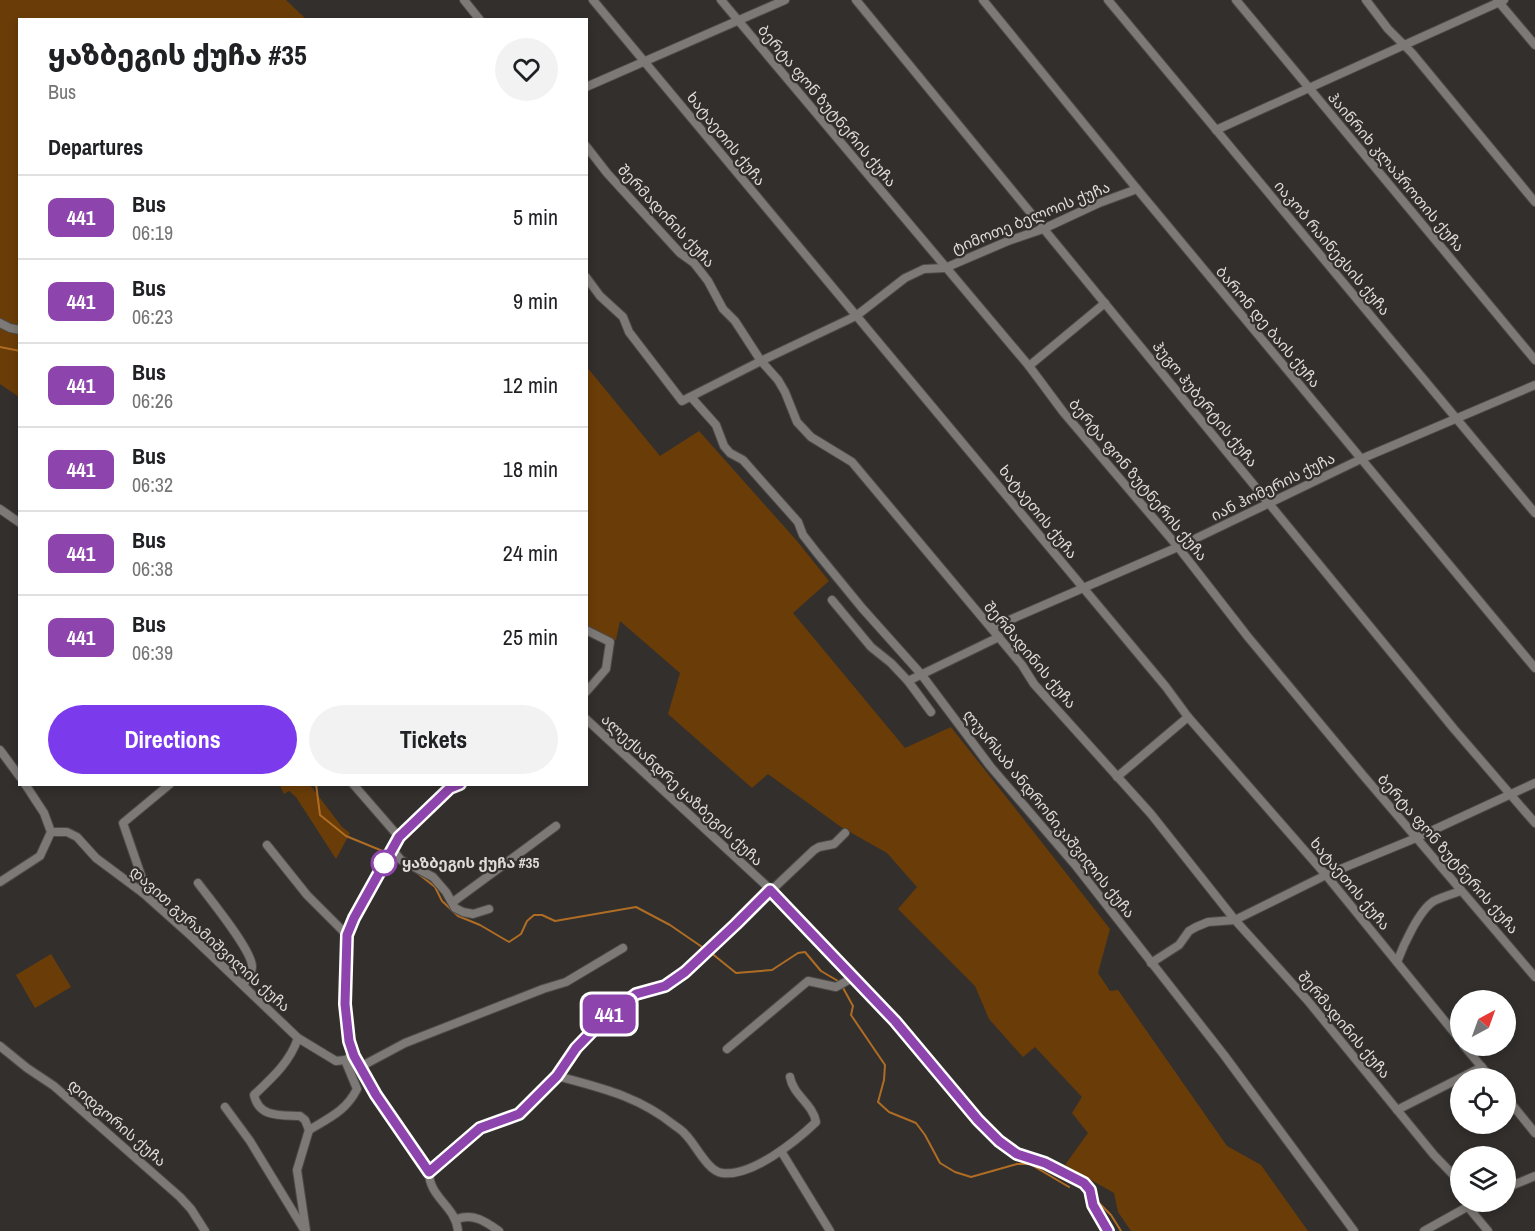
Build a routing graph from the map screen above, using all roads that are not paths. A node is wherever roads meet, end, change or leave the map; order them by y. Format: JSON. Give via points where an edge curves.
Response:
{"nodes":[{"id":1,"x":464,"y":0,"type":"edge"},
{"id":2,"x":593,"y":0,"type":"edge"},
{"id":3,"x":721,"y":0,"type":"edge"},
{"id":4,"x":785,"y":0,"type":"edge"},
{"id":5,"x":856,"y":0,"type":"edge"},
{"id":6,"x":983,"y":0,"type":"edge"},
{"id":7,"x":1108,"y":0,"type":"edge"},
{"id":8,"x":1236,"y":0,"type":"edge"},
{"id":9,"x":1365,"y":0,"type":"edge"},
{"id":10,"x":1500,"y":1,"type":"edge"},
{"id":11,"x":478,"y":18,"type":"edge"},
{"id":12,"x":738,"y":21,"type":"junction"},
{"id":13,"x":1403,"y":45,"type":"junction"},
{"id":14,"x":1535,"y":45,"type":"edge"},
{"id":15,"x":645,"y":61,"type":"junction"},
{"id":16,"x":588,"y":86,"type":"edge"},
{"id":17,"x":1310,"y":88,"type":"junction"},
{"id":18,"x":1216,"y":130,"type":"junction"},
{"id":19,"x":588,"y":148,"type":"edge"},
{"id":20,"x":1137,"y":189,"type":"junction"},
{"id":21,"x":1535,"y":202,"type":"edge"},
{"id":22,"x":1043,"y":229,"type":"junction"},
{"id":23,"x":945,"y":268,"type":"junction"},
{"id":24,"x":588,"y":280,"type":"edge"},
{"id":25,"x":1105,"y":303,"type":"junction"},
{"id":26,"x":856,"y":316,"type":"junction"},
{"id":27,"x":0,"y":323,"type":"edge"},
{"id":28,"x":18,"y":330,"type":"edge"},
{"id":29,"x":1535,"y":360,"type":"edge"},
{"id":30,"x":761,"y":361,"type":"junction"},
{"id":31,"x":1029,"y":366,"type":"junction"},
{"id":32,"x":1535,"y":385,"type":"edge"},
{"id":33,"x":691,"y":397,"type":"junction"},
{"id":34,"x":1458,"y":419,"type":"junction"},
{"id":35,"x":1361,"y":459,"type":"junction"},
{"id":36,"x":1269,"y":504,"type":"junction"},
{"id":37,"x":0,"y":509,"type":"edge"},
{"id":38,"x":1535,"y":513,"type":"edge"},
{"id":39,"x":18,"y":522,"type":"edge"},
{"id":40,"x":1178,"y":547,"type":"junction"},
{"id":41,"x":1083,"y":589,"type":"junction"},
{"id":42,"x":832,"y":600,"type":"dead end"},
{"id":43,"x":991,"y":628,"type":"junction"},
{"id":44,"x":588,"y":631,"type":"edge"},
{"id":45,"x":999,"y":637,"type":"junction"},
{"id":46,"x":1535,"y":669,"type":"edge"},
{"id":47,"x":921,"y":674,"type":"junction"},
{"id":48,"x":908,"y":681,"type":"junction"},
{"id":49,"x":588,"y":690,"type":"edge"},
{"id":50,"x":931,"y":712,"type":"dead end"},
{"id":51,"x":1188,"y":717,"type":"junction"},
{"id":52,"x":588,"y":721,"type":"edge"},
{"id":53,"x":0,"y":750,"type":"edge"},
{"id":54,"x":18,"y":774,"type":"edge"},
{"id":55,"x":1117,"y":777,"type":"junction"},
{"id":56,"x":1535,"y":783,"type":"edge"},
{"id":57,"x":26,"y":786,"type":"edge"},
{"id":58,"x":168,"y":786,"type":"edge"},
{"id":59,"x":355,"y":786,"type":"edge"},
{"id":60,"x":455,"y":786,"type":"edge"},
{"id":61,"x":1512,"y":795,"type":"junction"},
{"id":62,"x":1535,"y":823,"type":"edge"},
{"id":63,"x":556,"y":826,"type":"dead end"},
{"id":64,"x":51,"y":832,"type":"junction"},
{"id":65,"x":845,"y":833,"type":"dead end"},
{"id":66,"x":399,"y":837,"type":"junction"},
{"id":67,"x":1416,"y":838,"type":"junction"},
{"id":68,"x":267,"y":845,"type":"dead end"},
{"id":69,"x":392,"y":848,"type":"junction"},
{"id":70,"x":1326,"y":875,"type":"junction"},
{"id":71,"x":0,"y":882,"type":"edge"},
{"id":72,"x":198,"y":883,"type":"dead end"},
{"id":73,"x":770,"y":890,"type":"junction"},
{"id":74,"x":1461,"y":891,"type":"junction"},
{"id":75,"x":144,"y":893,"type":"junction"},
{"id":76,"x":453,"y":902,"type":"junction"},
{"id":77,"x":489,"y":909,"type":"dead end"},
{"id":78,"x":1235,"y":920,"type":"junction"},
{"id":79,"x":347,"y":935,"type":"junction"},
{"id":80,"x":623,"y":948,"type":"dead end"},
{"id":81,"x":1397,"y":962,"type":"junction"},
{"id":82,"x":1151,"y":963,"type":"junction"},
{"id":83,"x":1535,"y":977,"type":"edge"},
{"id":84,"x":852,"y":979,"type":"junction"},
{"id":85,"x":244,"y":984,"type":"junction"},
{"id":86,"x":1450,"y":1027,"type":"edge"},
{"id":87,"x":298,"y":1038,"type":"junction"},
{"id":88,"x":0,"y":1046,"type":"edge"},
{"id":89,"x":727,"y":1049,"type":"dead end"},
{"id":90,"x":354,"y":1056,"type":"junction"},
{"id":91,"x":1473,"y":1056,"type":"edge"},
{"id":92,"x":345,"y":1060,"type":"junction"},
{"id":93,"x":360,"y":1067,"type":"junction"},
{"id":94,"x":1482,"y":1067,"type":"joint"},
{"id":95,"x":557,"y":1076,"type":"junction"},
{"id":96,"x":790,"y":1077,"type":"dead end"},
{"id":97,"x":225,"y":1107,"type":"dead end"},
{"id":98,"x":1516,"y":1109,"type":"edge"},
{"id":99,"x":1397,"y":1110,"type":"junction"},
{"id":100,"x":309,"y":1130,"type":"junction"},
{"id":101,"x":1535,"y":1133,"type":"edge"},
{"id":102,"x":781,"y":1151,"type":"junction"},
{"id":103,"x":429,"y":1172,"type":"junction"},
{"id":104,"x":1450,"y":1172,"type":"edge"},
{"id":105,"x":1535,"y":1176,"type":"edge"},
{"id":106,"x":1516,"y":1184,"type":"edge"},
{"id":107,"x":1458,"y":1212,"type":"edge"},
{"id":108,"x":1477,"y":1212,"type":"edge"},
{"id":109,"x":457,"y":1219,"type":"junction"},
{"id":110,"x":205,"y":1231,"type":"edge"},
{"id":111,"x":305,"y":1231,"type":"edge"},
{"id":112,"x":458,"y":1231,"type":"edge"},
{"id":113,"x":499,"y":1231,"type":"edge"},
{"id":114,"x":830,"y":1231,"type":"edge"},
{"id":115,"x":1108,"y":1231,"type":"edge"},
{"id":116,"x":1354,"y":1231,"type":"edge"},
{"id":117,"x":1424,"y":1231,"type":"edge"},
{"id":118,"x":1488,"y":1231,"type":"edge"}],
"edges":[{"from":1,"to":11,"type":"street"},
{"from":2,"to":15,"type":"street","name":"ხატაეთის ქუჩა"},
{"from":3,"to":12,"type":"street","name":"ბერტა ფონ ზუტნერის ქუჩა"},
{"from":4,"to":12,"type":"street"},
{"from":5,"to":22,"type":"street","name":"ჰუგო ჰუბერტის ქუჩა"},
{"from":6,"to":20,"type":"street","name":"ბარონ დე ბაის ქუჩა"},
{"from":7,"to":18,"type":"street","name":"იაკობ რაინეგსის ქუჩა"},
{"from":8,"to":17,"type":"street","name":"ჰაინრიხ კლაპროთის ქუჩა"},
{"from":9,"to":13,"type":"street"},
{"from":10,"to":13,"type":"street"},
{"from":10,"to":14,"type":"street"},
{"from":12,"to":15,"type":"street"},
{"from":12,"to":23,"type":"street","name":"ბერტა ფონ ზუტნერის ქუჩა"},
{"from":13,"to":17,"type":"street"},
{"from":13,"to":21,"type":"street"},
{"from":15,"to":16,"type":"street"},
{"from":15,"to":26,"type":"street","name":"ხატაეთის ქუჩა"},
{"from":17,"to":18,"type":"street"},
{"from":17,"to":29,"type":"street","name":"ჰაინრიხ კლაპროთის ქუჩა"},
{"from":18,"to":34,"type":"street","name":"იაკობ რაინეგსის ქუჩა"},
{"from":19,"to":30,"type":"street","name":"შერმადინის ქუჩა","via":[[680,254],[694,263]]},
{"from":20,"to":22,"type":"street","name":"ტიმოთე ბელოის ქუჩა"},
{"from":20,"to":35,"type":"street","name":"ბარონ დე ბაის ქუჩა"},
{"from":22,"to":23,"type":"street","name":"ტიმოთე ბელოის ქუჩა"},
{"from":22,"to":25,"type":"street","name":"ჰუგო ჰუბერტის ქუჩა"},
{"from":23,"to":26,"type":"street","name":"ტიმოთე ბელოის ქუჩა","via":[[924,269],[905,278]]},
{"from":23,"to":31,"type":"street","name":"ბერტა ფონ ზუტნერის ქუჩა"},
{"from":24,"to":33,"type":"street","name":"ტიმოთე ბელოის ქუჩა","via":[[623,317],[682,401]]},
{"from":25,"to":31,"type":"street"},
{"from":25,"to":36,"type":"street","name":"ჰუგო ჰუბერტის ქუჩა"},
{"from":26,"to":30,"type":"street","name":"ტიმოთე ბელოის ქუჩა"},
{"from":26,"to":41,"type":"street","name":"ხატაეთის ქუჩა"},
{"from":27,"to":28,"type":"street"},
{"from":30,"to":33,"type":"street","name":"ტიმოთე ბელოის ქუჩა"},
{"from":30,"to":43,"type":"street","name":"შერმადინის ქუჩა","via":[[778,380],[797,422],[811,437],[852,462]]},
{"from":31,"to":40,"type":"street","name":"ბერტა ფონ ზუტნერის ქუჩა"},
{"from":32,"to":34,"type":"street","name":"იან ჰომერის ქუჩა"},
{"from":33,"to":47,"type":"street","name":"ლუარსაბ ანდრონიკაშვილის ქუჩა","via":[[716,425],[724,446],[743,460],[776,496],[862,609]]},
{"from":34,"to":35,"type":"street","name":"იან ჰომერის ქუჩა"},
{"from":34,"to":38,"type":"street","name":"იაკობ რაინეგსის ქუჩა"},
{"from":35,"to":36,"type":"street","name":"იან ჰომერის ქუჩა"},
{"from":35,"to":46,"type":"street","name":"ბარონ დე ბაის ქუჩა"},
{"from":36,"to":40,"type":"street","name":"იან ჰომერის ქუჩა"},
{"from":36,"to":61,"type":"street","name":"ჰუგო ჰუბერტის ქუჩა"},
{"from":37,"to":39,"type":"street"},
{"from":40,"to":41,"type":"street","name":"იან ჰომერის ქუჩა"},
{"from":40,"to":67,"type":"street","name":"ბერტა ფონ ზუტნერის ქუჩა"},
{"from":41,"to":43,"type":"street","name":"იან ჰომერის ქუჩა"},
{"from":41,"to":51,"type":"street","name":"ხატაეთის ქუჩა"},
{"from":42,"to":48,"type":"street","via":[[871,647]]},
{"from":43,"to":45,"type":"street","name":"შერმადინის ქუჩა"},
{"from":44,"to":49,"type":"street","via":[[610,642],[606,669]]},
{"from":45,"to":47,"type":"street"},
{"from":45,"to":55,"type":"street","name":"შერმადინის ქუჩა","via":[[1034,684]]},
{"from":47,"to":48,"type":"street"},
{"from":47,"to":82,"type":"street","name":"ლუარსაბ ანდრონიკაშვილის ქუჩა","via":[[990,766],[1076,866]]},
{"from":48,"to":50,"type":"street"},
{"from":51,"to":55,"type":"street"},
{"from":51,"to":70,"type":"street","name":"ხატაეთის ქუჩა"},
{"from":52,"to":73,"type":"street","name":"ალექსანდრე ყაზბეგის ქუჩა"},
{"from":53,"to":54,"type":"street"},
{"from":55,"to":78,"type":"street","name":"შერმადინის ქუჩა"},
{"from":56,"to":61,"type":"street"},
{"from":57,"to":64,"type":"street"},
{"from":58,"to":75,"type":"street","via":[[123,823]]},
{"from":59,"to":66,"type":"street"},
{"from":60,"to":66,"type":"street"},
{"from":61,"to":62,"type":"street","name":"ჰუგო ჰუბერტის ქუჩა"},
{"from":61,"to":67,"type":"street"},
{"from":63,"to":76,"type":"street"},
{"from":64,"to":71,"type":"street","via":[[40,856]]},
{"from":64,"to":75,"type":"street","name":"დავით გურამიშვილის ქუჩა","via":[[67,832],[77,837],[96,858]]},
{"from":65,"to":73,"type":"street","via":[[834,844],[814,850]]},
{"from":66,"to":69,"type":"street"},
{"from":67,"to":70,"type":"street"},
{"from":67,"to":74,"type":"street","name":"ბერტა ფონ ზუტნერის ქუჩა"},
{"from":68,"to":79,"type":"street","via":[[307,895]]},
{"from":69,"to":76,"type":"street","via":[[401,860],[433,877]]},
{"from":69,"to":79,"type":"street"},
{"from":70,"to":78,"type":"street"},
{"from":70,"to":81,"type":"street","name":"ხატაეთის ქუჩა"},
{"from":72,"to":85,"type":"street","via":[[251,959],[252,967]]},
{"from":73,"to":84,"type":"street","name":"ალექსანდრე ყაზბეგის ქუჩა"},
{"from":73,"to":95,"type":"street","via":[[685,972],[665,986],[636,994],[621,1004],[576,1048]]},
{"from":74,"to":81,"type":"street","via":[[1433,901],[1425,909],[1404,941]]},
{"from":74,"to":83,"type":"street","name":"ბერტა ფონ ზუტნერის ქუჩა"},
{"from":75,"to":85,"type":"street","name":"დავით გურამიშვილის ქუჩა"},
{"from":76,"to":77,"type":"street","via":[[455,908],[473,914]]},
{"from":78,"to":82,"type":"street","via":[[1196,927],[1179,945]]},
{"from":78,"to":99,"type":"street","name":"შერმადინის ქუჩა"},
{"from":79,"to":90,"type":"street","via":[[345,1004]]},
{"from":80,"to":93,"type":"street","via":[[566,982],[405,1043]]},
{"from":81,"to":86,"type":"street","name":"ხატაეთის ქუჩა"},
{"from":82,"to":116,"type":"street","name":"ლუარსაბ ანდრონიკაშვილის ქუჩა"},
{"from":84,"to":89,"type":"street","via":[[836,987],[808,981]]},
{"from":84,"to":115,"type":"street","name":"ალექსანდრე ყაზბეგის ქუჩა","via":[[895,1021],[999,1141],[1017,1154],[1074,1177],[1090,1190],[1093,1205]]},
{"from":85,"to":87,"type":"street","name":"დავით გურამიშვილის ქუჩა"},
{"from":87,"to":92,"type":"street","name":"დავით გურამიშვილის ქუჩა","via":[[328,1058]]},
{"from":87,"to":100,"type":"street","via":[[281,1069],[254,1098],[266,1113],[300,1116]]},
{"from":88,"to":110,"type":"street","name":"დიდგორის ქუჩა","via":[[54,1086],[180,1197]]},
{"from":90,"to":92,"type":"street"},
{"from":90,"to":93,"type":"street"},
{"from":91,"to":94,"type":"street"},
{"from":92,"to":100,"type":"street","via":[[357,1089],[351,1101]]},
{"from":93,"to":103,"type":"street"},
{"from":94,"to":99,"type":"street"},
{"from":95,"to":102,"type":"street","via":[[648,1106],[686,1134],[714,1170],[742,1170]]},
{"from":95,"to":103,"type":"street","via":[[519,1114],[480,1128]]},
{"from":96,"to":102,"type":"street","via":[[791,1086],[815,1115],[816,1122]]},
{"from":97,"to":111,"type":"street"},
{"from":98,"to":101,"type":"street"},
{"from":99,"to":104,"type":"street","name":"შერმადინის ქუჩა"},
{"from":100,"to":111,"type":"street","via":[[297,1170]]},
{"from":102,"to":114,"type":"street"},
{"from":103,"to":109,"type":"street","via":[[429,1181]]},
{"from":105,"to":106,"type":"street"},
{"from":107,"to":117,"type":"street"},
{"from":108,"to":118,"type":"street"},
{"from":109,"to":112,"type":"street"},
{"from":109,"to":113,"type":"street","via":[[474,1217]]}]}
